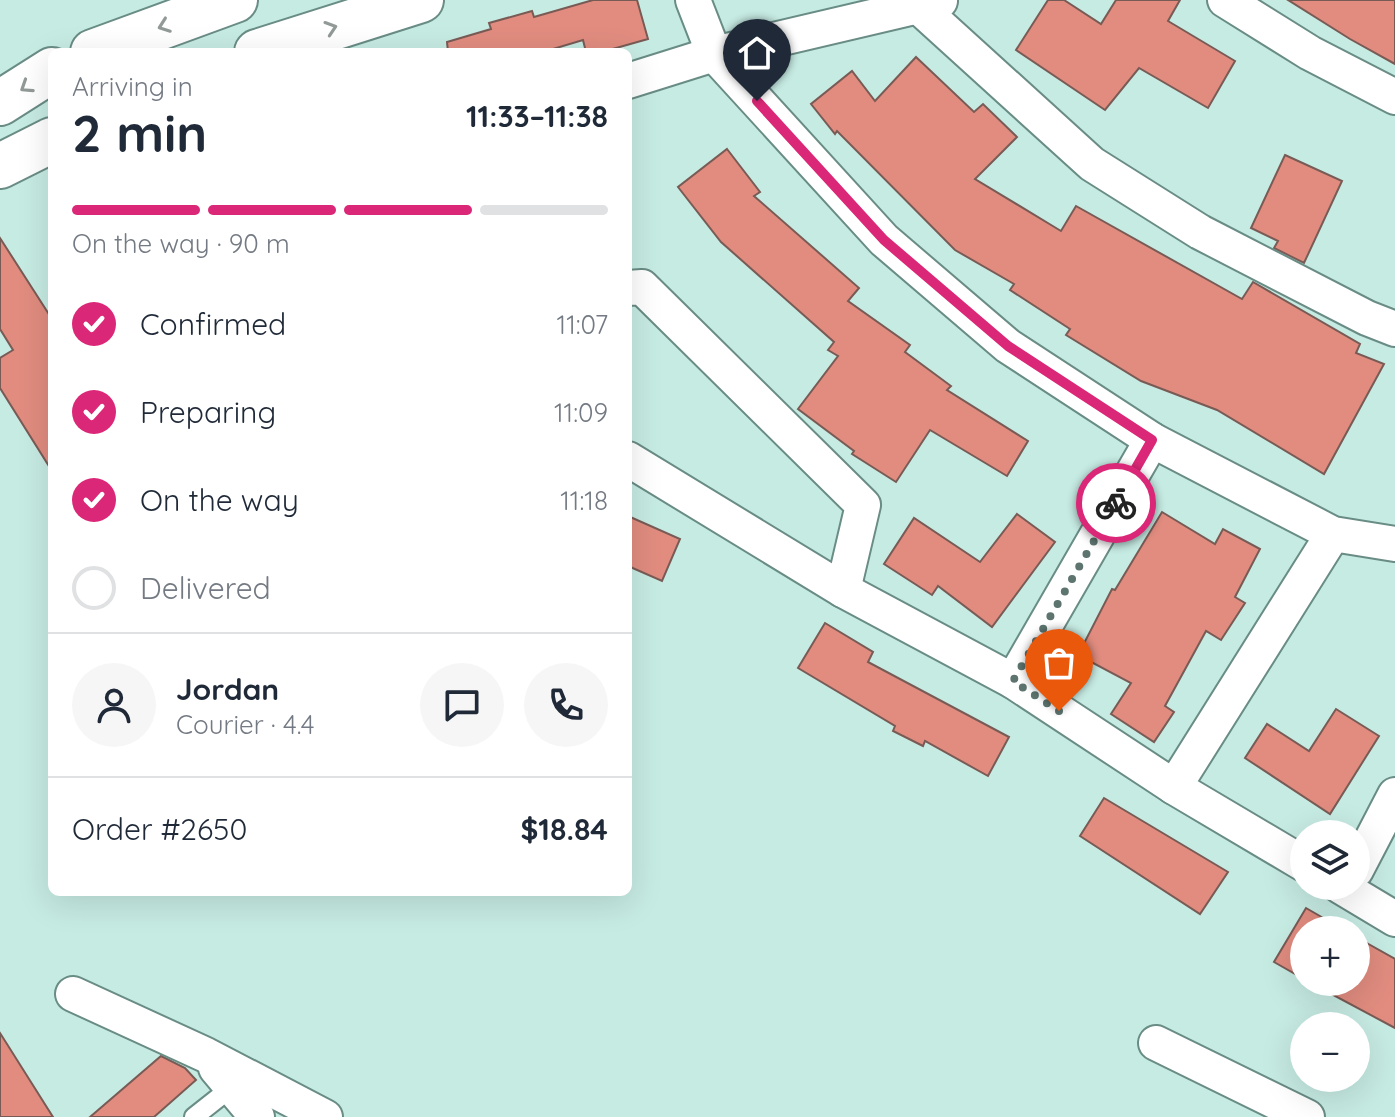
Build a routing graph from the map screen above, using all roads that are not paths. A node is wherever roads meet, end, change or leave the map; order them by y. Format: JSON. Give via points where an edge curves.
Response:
{"nodes":[{"id":1,"x":235,"y":0,"type":"edge"},
{"id":2,"x":421,"y":0,"type":"edge"},
{"id":3,"x":693,"y":0,"type":"edge"},
{"id":4,"x":1225,"y":0,"type":"edge"},
{"id":5,"x":932,"y":3,"type":"edge"},
{"id":6,"x":104,"y":48,"type":"edge"},
{"id":7,"x":270,"y":48,"type":"edge"},
{"id":8,"x":714,"y":54,"type":"junction"},
{"id":9,"x":48,"y":73,"type":"edge"},
{"id":10,"x":632,"y":80,"type":"edge"},
{"id":11,"x":1395,"y":97,"type":"edge"},
{"id":12,"x":0,"y":103,"type":"edge"},
{"id":13,"x":48,"y":142,"type":"edge"},
{"id":14,"x":0,"y":166,"type":"edge"},
{"id":15,"x":632,"y":288,"type":"edge"},
{"id":16,"x":1395,"y":329,"type":"edge"},
{"id":17,"x":1152,"y":440,"type":"junction"},
{"id":18,"x":632,"y":461,"type":"edge"},
{"id":19,"x":1333,"y":534,"type":"junction"},
{"id":20,"x":1395,"y":544,"type":"edge"},
{"id":21,"x":843,"y":590,"type":"junction"},
{"id":22,"x":1013,"y":681,"type":"junction"},
{"id":23,"x":1174,"y":787,"type":"junction"},
{"id":24,"x":1395,"y":795,"type":"edge"},
{"id":25,"x":1370,"y":842,"type":"edge"},
{"id":26,"x":1290,"y":856,"type":"edge"},
{"id":27,"x":1370,"y":900,"type":"edge"},
{"id":28,"x":1395,"y":919,"type":"edge"},
{"id":29,"x":73,"y":994,"type":"dead end"},
{"id":30,"x":1156,"y":1043,"type":"dead end"},
{"id":31,"x":206,"y":1055,"type":"junction"},
{"id":32,"x":232,"y":1087,"type":"junction"},
{"id":33,"x":194,"y":1117,"type":"edge"},
{"id":34,"x":257,"y":1117,"type":"edge"},
{"id":35,"x":325,"y":1117,"type":"edge"},
{"id":36,"x":1307,"y":1117,"type":"edge"}],
"edges":[{"from":1,"to":6,"type":"street","one_way":true},
{"from":7,"to":2,"type":"street","one_way":true},
{"from":3,"to":8,"type":"street"},
{"from":4,"to":11,"type":"street"},
{"from":5,"to":8,"type":"street"},
{"from":5,"to":16,"type":"street","via":[[1092,164],[1200,232]]},
{"from":8,"to":10,"type":"street"},
{"from":8,"to":17,"type":"street","via":[[884,240],[1008,346]]},
{"from":9,"to":12,"type":"street","one_way":true},
{"from":13,"to":14,"type":"street"},
{"from":15,"to":21,"type":"street","via":[[642,287],[863,505]]},
{"from":17,"to":19,"type":"street"},
{"from":17,"to":22,"type":"street"},
{"from":18,"to":21,"type":"street"},
{"from":19,"to":20,"type":"street"},
{"from":19,"to":23,"type":"street"},
{"from":21,"to":22,"type":"street"},
{"from":22,"to":23,"type":"street"},
{"from":23,"to":26,"type":"street"},
{"from":24,"to":25,"type":"street"},
{"from":27,"to":28,"type":"street"},
{"from":29,"to":31,"type":"street"},
{"from":30,"to":36,"type":"street"},
{"from":31,"to":32,"type":"street"},
{"from":31,"to":35,"type":"street"},
{"from":32,"to":33,"type":"lane"},
{"from":32,"to":34,"type":"street"}]}
